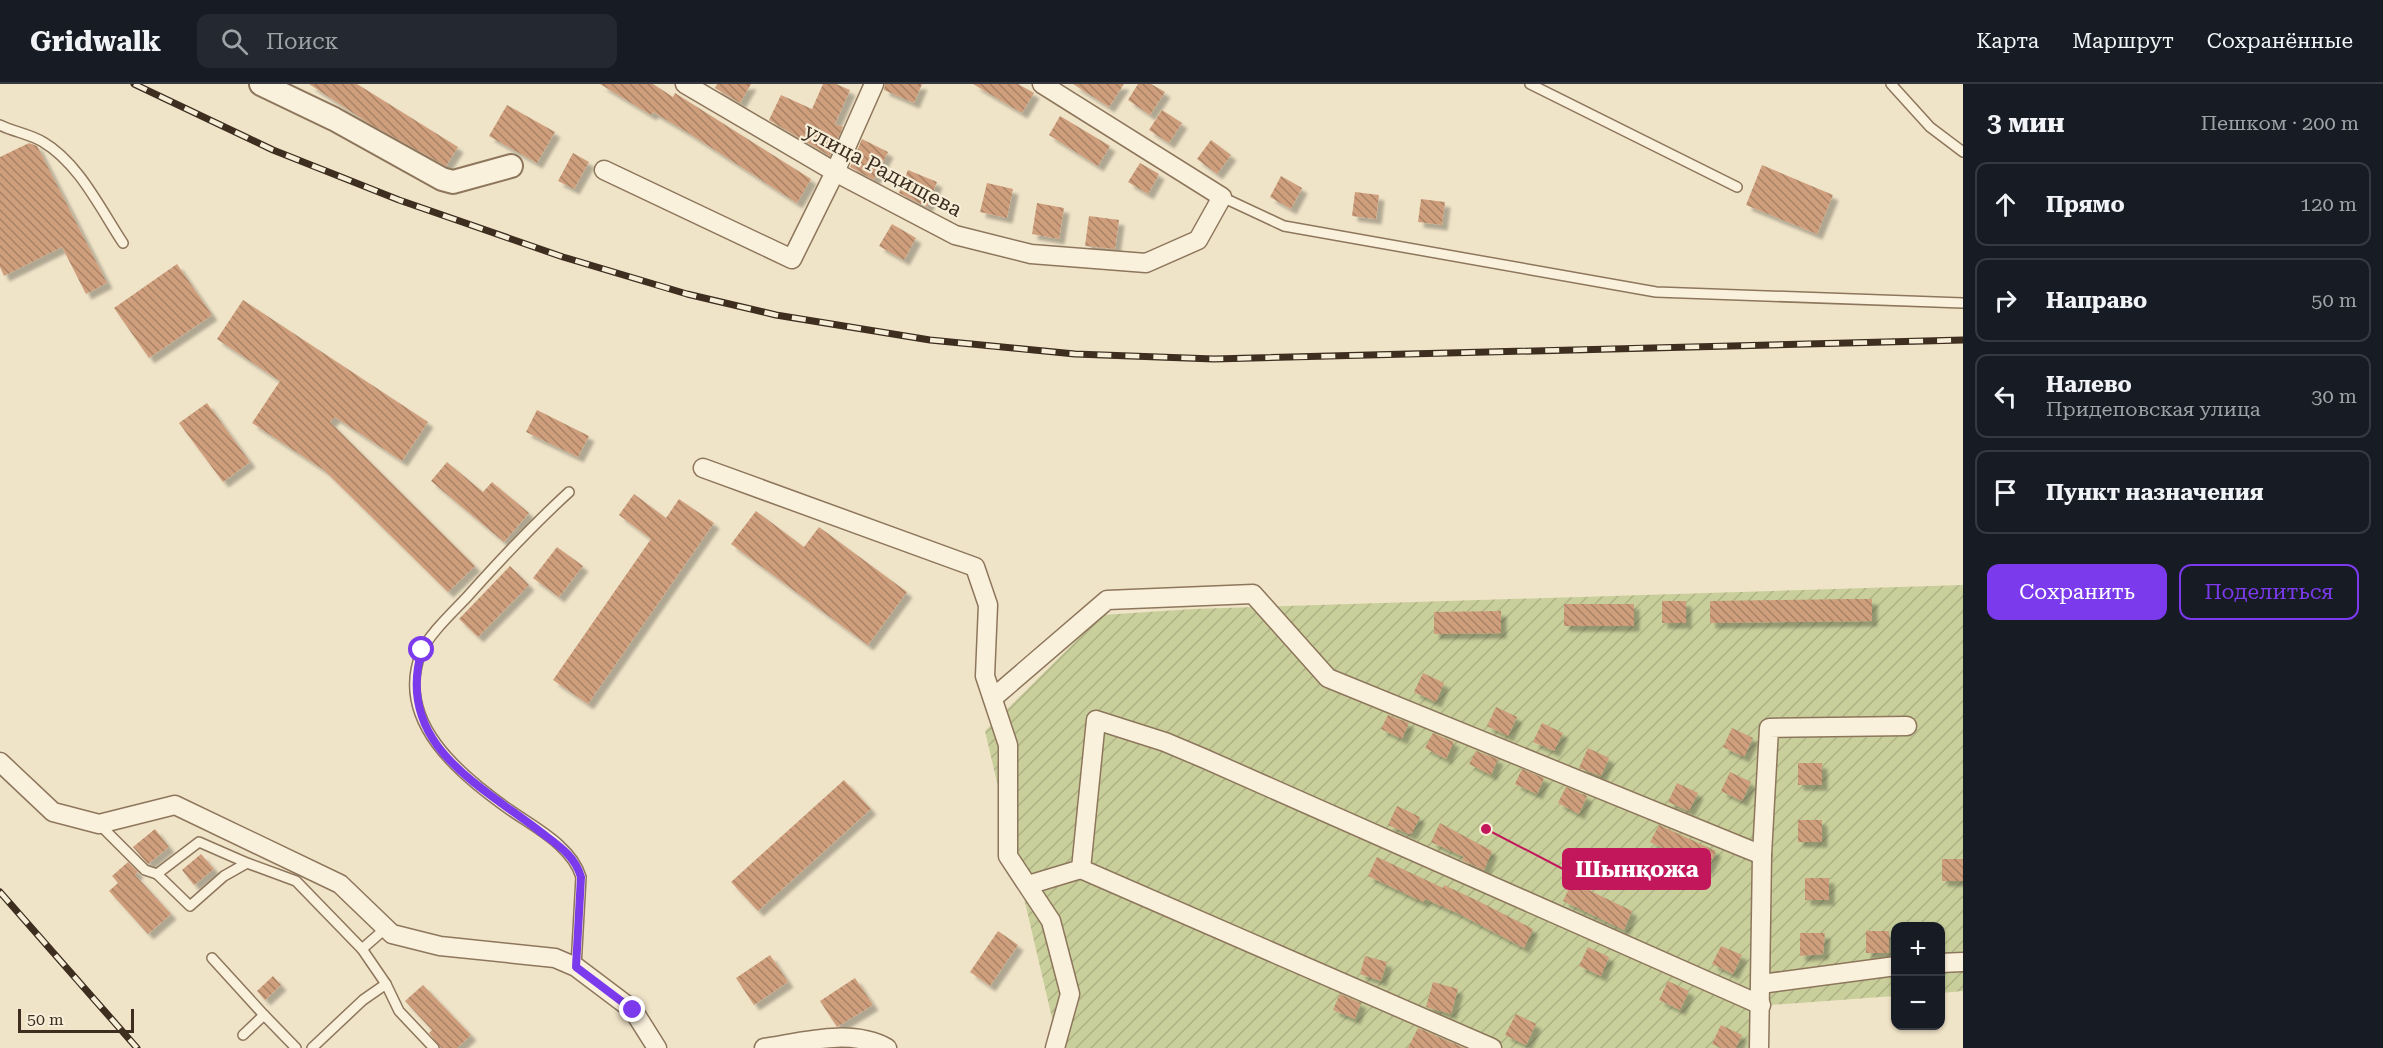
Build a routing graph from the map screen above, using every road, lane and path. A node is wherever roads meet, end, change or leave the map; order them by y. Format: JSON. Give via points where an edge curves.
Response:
{"nodes":[{"id":1,"x":261,"y":84,"type":"edge"},
{"id":2,"x":685,"y":84,"type":"edge"},
{"id":3,"x":874,"y":84,"type":"edge"},
{"id":4,"x":1042,"y":84,"type":"edge"},
{"id":5,"x":1530,"y":84,"type":"edge"},
{"id":6,"x":1892,"y":84,"type":"edge"},
{"id":7,"x":0,"y":125,"type":"edge"},
{"id":8,"x":1963,"y":152,"type":"edge"},
{"id":9,"x":511,"y":166,"type":"dead end"},
{"id":10,"x":604,"y":170,"type":"dead end"},
{"id":11,"x":835,"y":172,"type":"junction"},
{"id":12,"x":1737,"y":187,"type":"dead end"},
{"id":13,"x":1222,"y":197,"type":"junction"},
{"id":14,"x":123,"y":243,"type":"dead end"},
{"id":15,"x":1963,"y":303,"type":"edge"},
{"id":16,"x":703,"y":468,"type":"dead end"},
{"id":17,"x":569,"y":492,"type":"dead end"},
{"id":18,"x":993,"y":698,"type":"junction"},
{"id":19,"x":1907,"y":726,"type":"dead end"},
{"id":20,"x":0,"y":762,"type":"edge"},
{"id":21,"x":99,"y":824,"type":"junction"},
{"id":22,"x":1762,"y":855,"type":"junction"},
{"id":23,"x":246,"y":863,"type":"junction"},
{"id":24,"x":1081,"y":869,"type":"junction"},
{"id":25,"x":157,"y":874,"type":"junction"},
{"id":26,"x":1028,"y":885,"type":"junction"},
{"id":27,"x":386,"y":928,"type":"junction"},
{"id":28,"x":362,"y":948,"type":"junction"},
{"id":29,"x":212,"y":958,"type":"dead end"},
{"id":30,"x":1963,"y":962,"type":"edge"},
{"id":31,"x":1945,"y":963,"type":"edge"},
{"id":32,"x":576,"y":967,"type":"junction"},
{"id":33,"x":1891,"y":967,"type":"edge"},
{"id":34,"x":386,"y":984,"type":"junction"},
{"id":35,"x":1761,"y":984,"type":"junction"},
{"id":36,"x":1761,"y":1005,"type":"junction"},
{"id":37,"x":264,"y":1015,"type":"junction"},
{"id":38,"x":243,"y":1035,"type":"dead end"},
{"id":39,"x":296,"y":1048,"type":"edge"},
{"id":40,"x":312,"y":1048,"type":"edge"},
{"id":41,"x":434,"y":1048,"type":"edge"},
{"id":42,"x":657,"y":1048,"type":"edge"},
{"id":43,"x":764,"y":1048,"type":"edge"},
{"id":44,"x":887,"y":1048,"type":"edge"},
{"id":45,"x":1055,"y":1048,"type":"edge"},
{"id":46,"x":1492,"y":1048,"type":"edge"},
{"id":47,"x":1759,"y":1048,"type":"edge"}],
"edges":[{"from":1,"to":9,"type":"street","via":[[334,118],[442,179],[453,182]]},
{"from":2,"to":11,"type":"street","name":"улица Радищева"},
{"from":3,"to":11,"type":"street"},
{"from":4,"to":13,"type":"street"},
{"from":5,"to":12,"type":"lane"},
{"from":6,"to":8,"type":"lane","via":[[1930,127]]},
{"from":7,"to":14,"type":"lane","via":[[42,141],[60,155]]},
{"from":10,"to":11,"type":"street","via":[[792,259]]},
{"from":11,"to":13,"type":"street","name":"улица Радищева","via":[[955,235],[1031,254],[1146,263],[1198,240]]},
{"from":13,"to":15,"type":"lane","via":[[1284,226],[1656,292]]},
{"from":16,"to":18,"type":"street","via":[[975,567],[988,605],[985,676]]},
{"from":17,"to":32,"type":"lane","via":[[506,553],[440,628],[422,650],[415,674],[417,703],[438,749],[485,793],[533,826],[576,863],[581,877]]},
{"from":18,"to":22,"type":"street","via":[[1107,600],[1253,594],[1328,678]]},
{"from":18,"to":26,"type":"street","via":[[1008,745],[1008,856]]},
{"from":19,"to":22,"type":"street","via":[[1769,728]]},
{"from":20,"to":21,"type":"street","via":[[52,812]]},
{"from":21,"to":25,"type":"lane","via":[[145,870]]},
{"from":21,"to":27,"type":"street","via":[[175,805],[340,884]]},
{"from":22,"to":35,"type":"street"},
{"from":23,"to":25,"type":"lane","via":[[199,842]]},
{"from":23,"to":25,"type":"lane","via":[[224,876],[190,906]]},
{"from":23,"to":28,"type":"lane","via":[[296,881]]},
{"from":24,"to":26,"type":"street"},
{"from":24,"to":36,"type":"street","via":[[1096,720],[1203,758]]},
{"from":24,"to":46,"type":"street"},
{"from":26,"to":45,"type":"street","via":[[1051,921],[1070,994]]},
{"from":27,"to":28,"type":"lane"},
{"from":27,"to":32,"type":"street","via":[[392,934],[440,946],[555,958]]},
{"from":28,"to":34,"type":"lane"},
{"from":29,"to":37,"type":"lane"},
{"from":30,"to":31,"type":"street"},
{"from":32,"to":42,"type":"street","via":[[633,1010]]},
{"from":33,"to":35,"type":"street"},
{"from":34,"to":40,"type":"lane"},
{"from":34,"to":41,"type":"lane","via":[[399,1011]]},
{"from":35,"to":36,"type":"street"},
{"from":36,"to":47,"type":"street"},
{"from":37,"to":38,"type":"lane"},
{"from":37,"to":39,"type":"lane"},
{"from":43,"to":44,"type":"street","via":[[837,1037],[879,1043]]}]}
